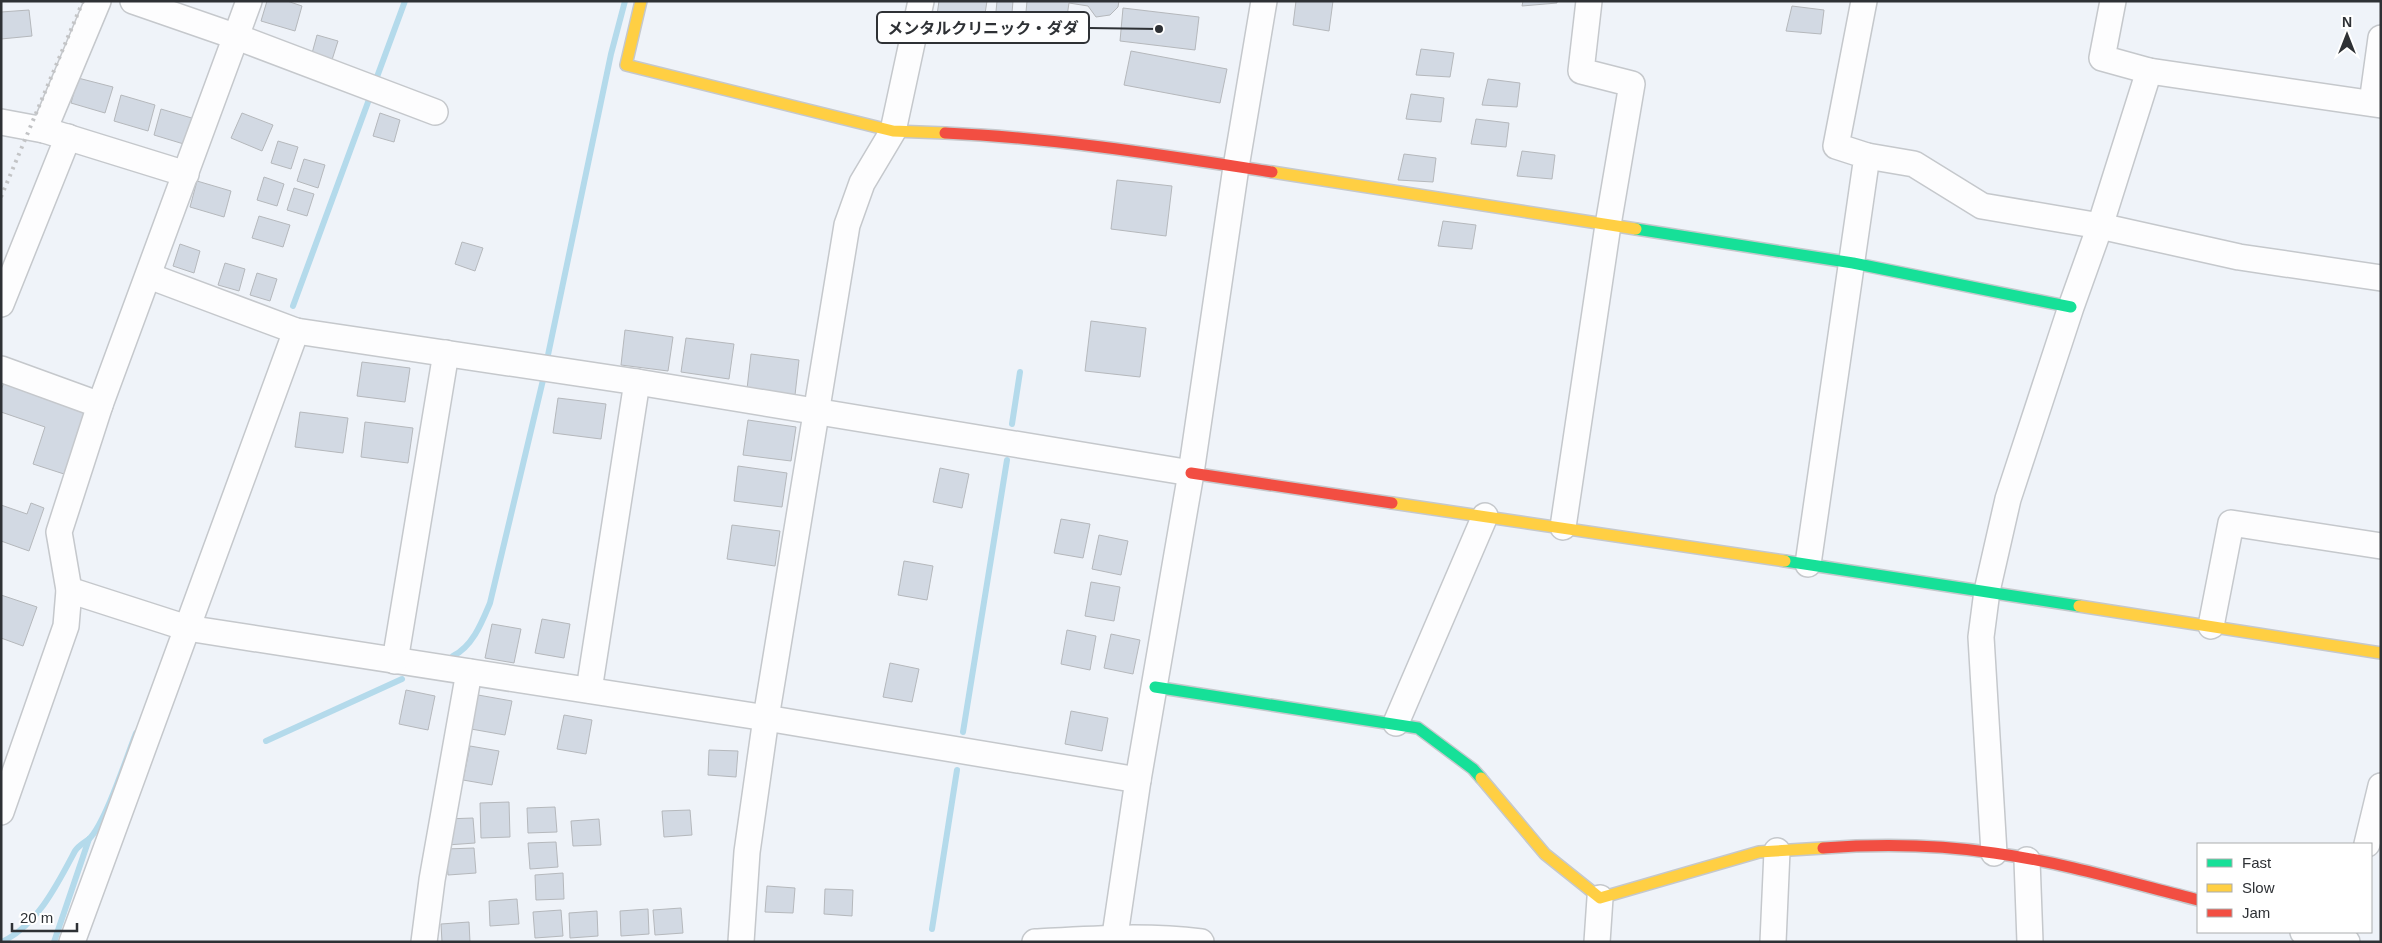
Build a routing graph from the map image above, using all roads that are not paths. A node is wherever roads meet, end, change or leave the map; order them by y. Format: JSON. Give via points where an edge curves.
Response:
{"nodes":[{"id":1,"x":98,"y":1,"type":"edge"},
{"id":2,"x":133,"y":1,"type":"edge"},
{"id":3,"x":249,"y":1,"type":"edge"},
{"id":4,"x":641,"y":1,"type":"edge"},
{"id":5,"x":921,"y":1,"type":"edge"},
{"id":6,"x":1264,"y":1,"type":"edge"},
{"id":7,"x":1589,"y":1,"type":"edge"},
{"id":8,"x":1864,"y":1,"type":"edge"},
{"id":9,"x":2113,"y":1,"type":"edge"},
{"id":10,"x":237,"y":37,"type":"junction"},
{"id":11,"x":2381,"y":38,"type":"edge"},
{"id":12,"x":2149,"y":71,"type":"junction"},
{"id":13,"x":2376,"y":104,"type":"edge"},
{"id":14,"x":435,"y":112,"type":"dead end"},
{"id":15,"x":1,"y":122,"type":"edge"},
{"id":16,"x":44,"y":130,"type":"junction"},
{"id":17,"x":893,"y":131,"type":"junction"},
{"id":18,"x":68,"y":137,"type":"junction"},
{"id":19,"x":1867,"y":156,"type":"junction"},
{"id":20,"x":1236,"y":168,"type":"junction"},
{"id":21,"x":186,"y":174,"type":"junction"},
{"id":22,"x":1608,"y":226,"type":"junction"},
{"id":23,"x":2100,"y":226,"type":"junction"},
{"id":24,"x":1853,"y":263,"type":"junction"},
{"id":25,"x":149,"y":276,"type":"junction"},
{"id":26,"x":2381,"y":278,"type":"edge"},
{"id":27,"x":1,"y":304,"type":"edge"},
{"id":28,"x":2071,"y":307,"type":"junction"},
{"id":29,"x":296,"y":331,"type":"junction"},
{"id":30,"x":446,"y":353,"type":"junction"},
{"id":31,"x":1,"y":369,"type":"edge"},
{"id":32,"x":637,"y":382,"type":"junction"},
{"id":33,"x":100,"y":405,"type":"junction"},
{"id":34,"x":816,"y":412,"type":"junction"},
{"id":35,"x":1191,"y":472,"type":"junction"},
{"id":36,"x":1485,"y":516,"type":"junction"},
{"id":37,"x":1563,"y":527,"type":"junction"},
{"id":38,"x":2381,"y":546,"type":"edge"},
{"id":39,"x":1808,"y":564,"type":"junction"},
{"id":40,"x":69,"y":590,"type":"junction"},
{"id":41,"x":1987,"y":591,"type":"junction"},
{"id":42,"x":2211,"y":626,"type":"junction"},
{"id":43,"x":187,"y":628,"type":"junction"},
{"id":44,"x":2381,"y":652,"type":"edge"},
{"id":45,"x":395,"y":661,"type":"junction"},
{"id":46,"x":469,"y":672,"type":"junction"},
{"id":47,"x":1155,"y":687,"type":"junction"},
{"id":48,"x":589,"y":690,"type":"junction"},
{"id":49,"x":766,"y":718,"type":"junction"},
{"id":50,"x":1396,"y":723,"type":"junction"},
{"id":51,"x":1138,"y":780,"type":"junction"},
{"id":52,"x":2381,"y":786,"type":"edge"},
{"id":53,"x":1,"y":812,"type":"edge"},
{"id":54,"x":2367,"y":843,"type":"edge"},
{"id":55,"x":1777,"y":851,"type":"junction"},
{"id":56,"x":1994,"y":853,"type":"junction"},
{"id":57,"x":2027,"y":860,"type":"junction"},
{"id":58,"x":1600,"y":898,"type":"junction"},
{"id":59,"x":2197,"y":900,"type":"edge"},
{"id":60,"x":2308,"y":933,"type":"edge"},
{"id":61,"x":2339,"y":939,"type":"edge"},
{"id":62,"x":1114,"y":940,"type":"edge"},
{"id":63,"x":72,"y":942,"type":"edge"},
{"id":64,"x":424,"y":942,"type":"edge"},
{"id":65,"x":741,"y":942,"type":"edge"},
{"id":66,"x":1035,"y":942,"type":"edge"},
{"id":67,"x":1201,"y":942,"type":"edge"},
{"id":68,"x":1597,"y":942,"type":"edge"},
{"id":69,"x":1772,"y":942,"type":"edge"},
{"id":70,"x":2030,"y":942,"type":"edge"}],
"edges":[{"from":1,"to":16,"type":"street"},
{"from":2,"to":10,"type":"street"},
{"from":3,"to":10,"type":"street"},
{"from":4,"to":17,"type":"street","via":[[626,65]]},
{"from":5,"to":17,"type":"street"},
{"from":6,"to":20,"type":"street"},
{"from":7,"to":22,"type":"street","via":[[1581,71],[1632,84]]},
{"from":8,"to":19,"type":"street","via":[[1836,146]]},
{"from":9,"to":12,"type":"street","via":[[2102,58]]},
{"from":10,"to":14,"type":"street"},
{"from":10,"to":21,"type":"street"},
{"from":11,"to":13,"type":"street"},
{"from":12,"to":13,"type":"street"},
{"from":12,"to":23,"type":"street"},
{"from":15,"to":16,"type":"street"},
{"from":16,"to":18,"type":"street"},
{"from":17,"to":20,"type":"street","via":[[1016,136],[1099,145]]},
{"from":17,"to":34,"type":"street","via":[[862,183],[846,226]]},
{"from":18,"to":21,"type":"street"},
{"from":18,"to":27,"type":"street"},
{"from":19,"to":23,"type":"street","via":[[1914,164],[1982,206]]},
{"from":19,"to":24,"type":"street"},
{"from":20,"to":22,"type":"street"},
{"from":20,"to":35,"type":"street"},
{"from":21,"to":25,"type":"street"},
{"from":22,"to":24,"type":"street"},
{"from":22,"to":37,"type":"street"},
{"from":23,"to":26,"type":"street","via":[[2239,257]]},
{"from":23,"to":28,"type":"street"},
{"from":24,"to":28,"type":"street"},
{"from":24,"to":39,"type":"street"},
{"from":25,"to":29,"type":"street"},
{"from":25,"to":33,"type":"street"},
{"from":28,"to":41,"type":"street","via":[[2008,499]]},
{"from":29,"to":30,"type":"street"},
{"from":29,"to":43,"type":"street"},
{"from":30,"to":32,"type":"street"},
{"from":30,"to":45,"type":"street"},
{"from":31,"to":33,"type":"street"},
{"from":32,"to":34,"type":"street"},
{"from":32,"to":48,"type":"street"},
{"from":33,"to":40,"type":"street","via":[[59,532]]},
{"from":34,"to":35,"type":"street"},
{"from":34,"to":49,"type":"street"},
{"from":35,"to":36,"type":"street"},
{"from":35,"to":47,"type":"street"},
{"from":36,"to":37,"type":"street"},
{"from":36,"to":50,"type":"street"},
{"from":37,"to":39,"type":"street"},
{"from":38,"to":42,"type":"street","via":[[2231,523]]},
{"from":39,"to":41,"type":"street"},
{"from":40,"to":43,"type":"street"},
{"from":40,"to":53,"type":"street","via":[[66,626]]},
{"from":41,"to":42,"type":"street"},
{"from":41,"to":56,"type":"street","via":[[1981,637]]},
{"from":42,"to":44,"type":"street"},
{"from":43,"to":45,"type":"street"},
{"from":43,"to":63,"type":"street"},
{"from":45,"to":46,"type":"street"},
{"from":46,"to":48,"type":"street"},
{"from":46,"to":64,"type":"street"},
{"from":47,"to":50,"type":"street"},
{"from":47,"to":51,"type":"street"},
{"from":48,"to":49,"type":"street"},
{"from":49,"to":51,"type":"street"},
{"from":49,"to":65,"type":"street","via":[[747,852]]},
{"from":50,"to":58,"type":"street","via":[[1418,728],[1473,769],[1544,854]]},
{"from":51,"to":62,"type":"street"},
{"from":52,"to":54,"type":"street"},
{"from":55,"to":56,"type":"street","via":[[1908,847]]},
{"from":55,"to":58,"type":"street","via":[[1710,864]]},
{"from":55,"to":69,"type":"street"},
{"from":56,"to":57,"type":"street"},
{"from":57,"to":59,"type":"street"},
{"from":57,"to":70,"type":"street"},
{"from":58,"to":68,"type":"street"},
{"from":60,"to":61,"type":"street"},
{"from":62,"to":66,"type":"street"},
{"from":62,"to":67,"type":"street","via":[[1172,938]]}]}
